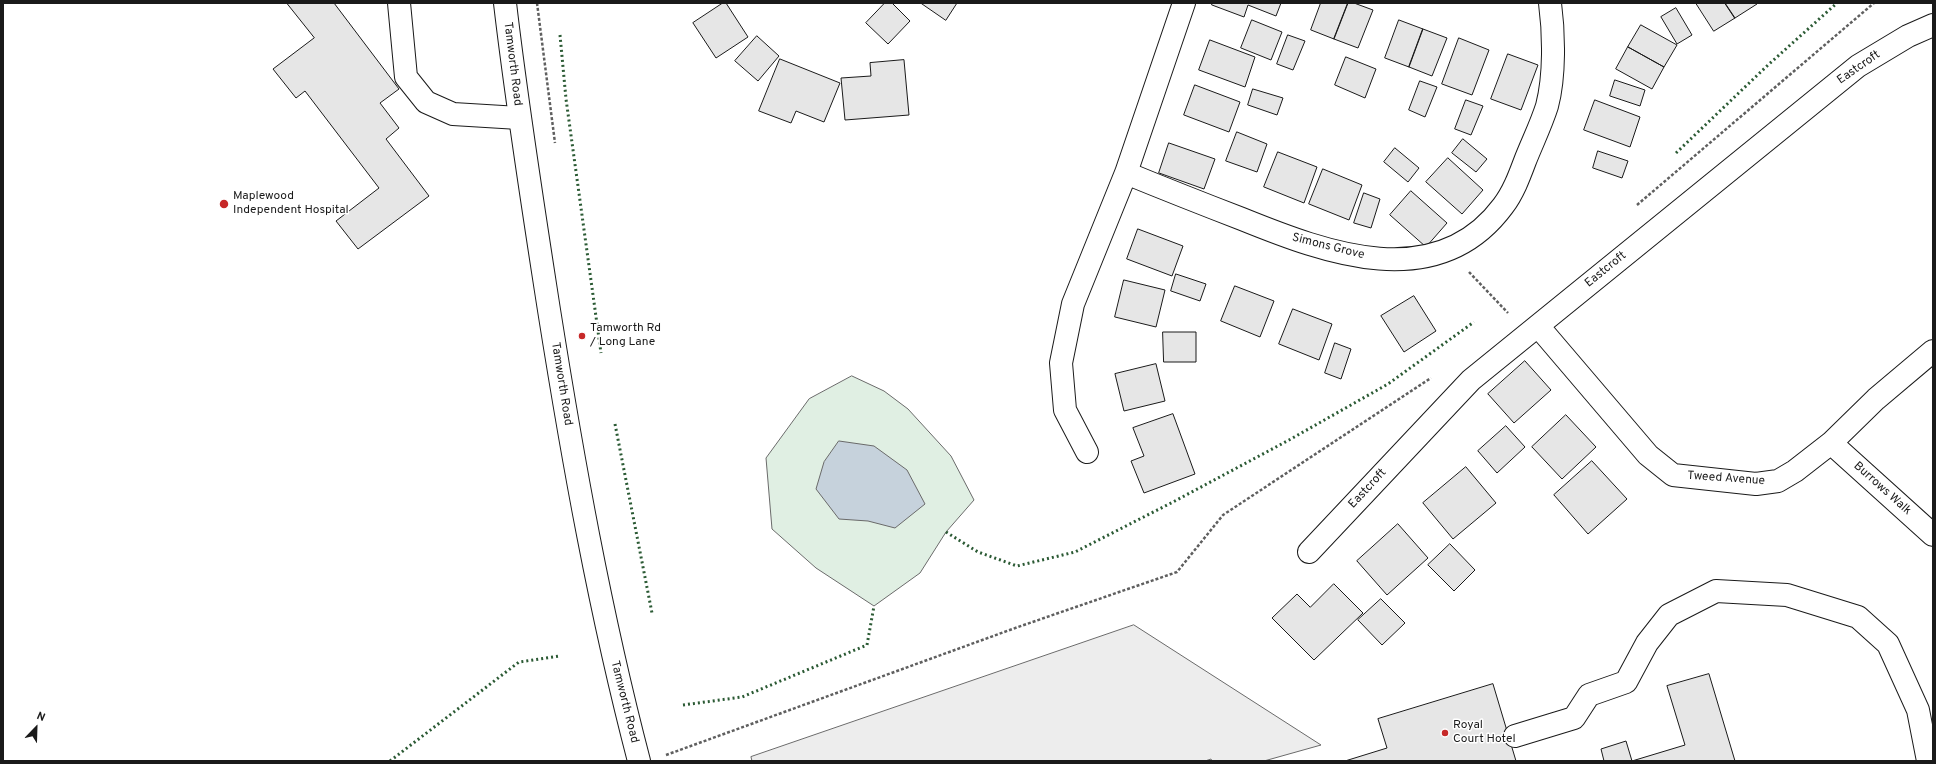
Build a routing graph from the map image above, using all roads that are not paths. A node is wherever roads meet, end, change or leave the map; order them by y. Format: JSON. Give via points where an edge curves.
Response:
{"nodes":[{"id":1,"x":399,"y":3,"type":"edge"},
{"id":2,"x":505,"y":3,"type":"edge"},
{"id":3,"x":1184,"y":3,"type":"edge"},
{"id":4,"x":1550,"y":3,"type":"edge"},
{"id":5,"x":1933,"y":25,"type":"edge"},
{"id":6,"x":519,"y":118,"type":"junction"},
{"id":7,"x":1126,"y":173,"type":"junction"},
{"id":8,"x":1538,"y":326,"type":"junction"},
{"id":9,"x":1933,"y":351,"type":"edge"},
{"id":10,"x":1831,"y":443,"type":"junction"},
{"id":11,"x":1087,"y":452,"type":"dead end"},
{"id":12,"x":1933,"y":535,"type":"edge"},
{"id":13,"x":1309,"y":552,"type":"dead end"},
{"id":14,"x":1515,"y":736,"type":"dead end"},
{"id":15,"x":639,"y":761,"type":"edge"},
{"id":16,"x":1928,"y":761,"type":"edge"}],
"edges":[{"from":1,"to":6,"type":"street","via":[[406,77],[426,102],[454,114]]},
{"from":2,"to":6,"type":"street","name":"Tamworth Road"},
{"from":3,"to":7,"type":"street"},
{"from":4,"to":7,"type":"street","name":"Simons Grove","via":[[1552,51],[1547,105],[1514,189],[1491,221],[1476,234],[1448,250],[1413,260],[1360,257],[1291,239]]},
{"from":5,"to":8,"type":"street","name":"Eastcroft","via":[[1908,36],[1858,66]]},
{"from":6,"to":15,"type":"street","name":"Tamworth Road","via":[[586,530]]},
{"from":7,"to":11,"type":"street","via":[[1073,304],[1061,363],[1065,410]]},
{"from":8,"to":10,"type":"street","name":"Tweed Avenue","via":[[1648,455],[1673,475],[1756,484],[1778,481]]},
{"from":8,"to":13,"type":"street","name":"Eastcroft","via":[[1471,380]]},
{"from":9,"to":10,"type":"street","name":"Tweed Avenue","via":[[1876,399]]},
{"from":10,"to":12,"type":"street","name":"Burrows Walk"},
{"from":14,"to":16,"type":"street","via":[[1574,718],[1589,695],[1626,682],[1647,643],[1669,615],[1716,591],[1787,595],[1858,617],[1888,644],[1918,710]]}]}
